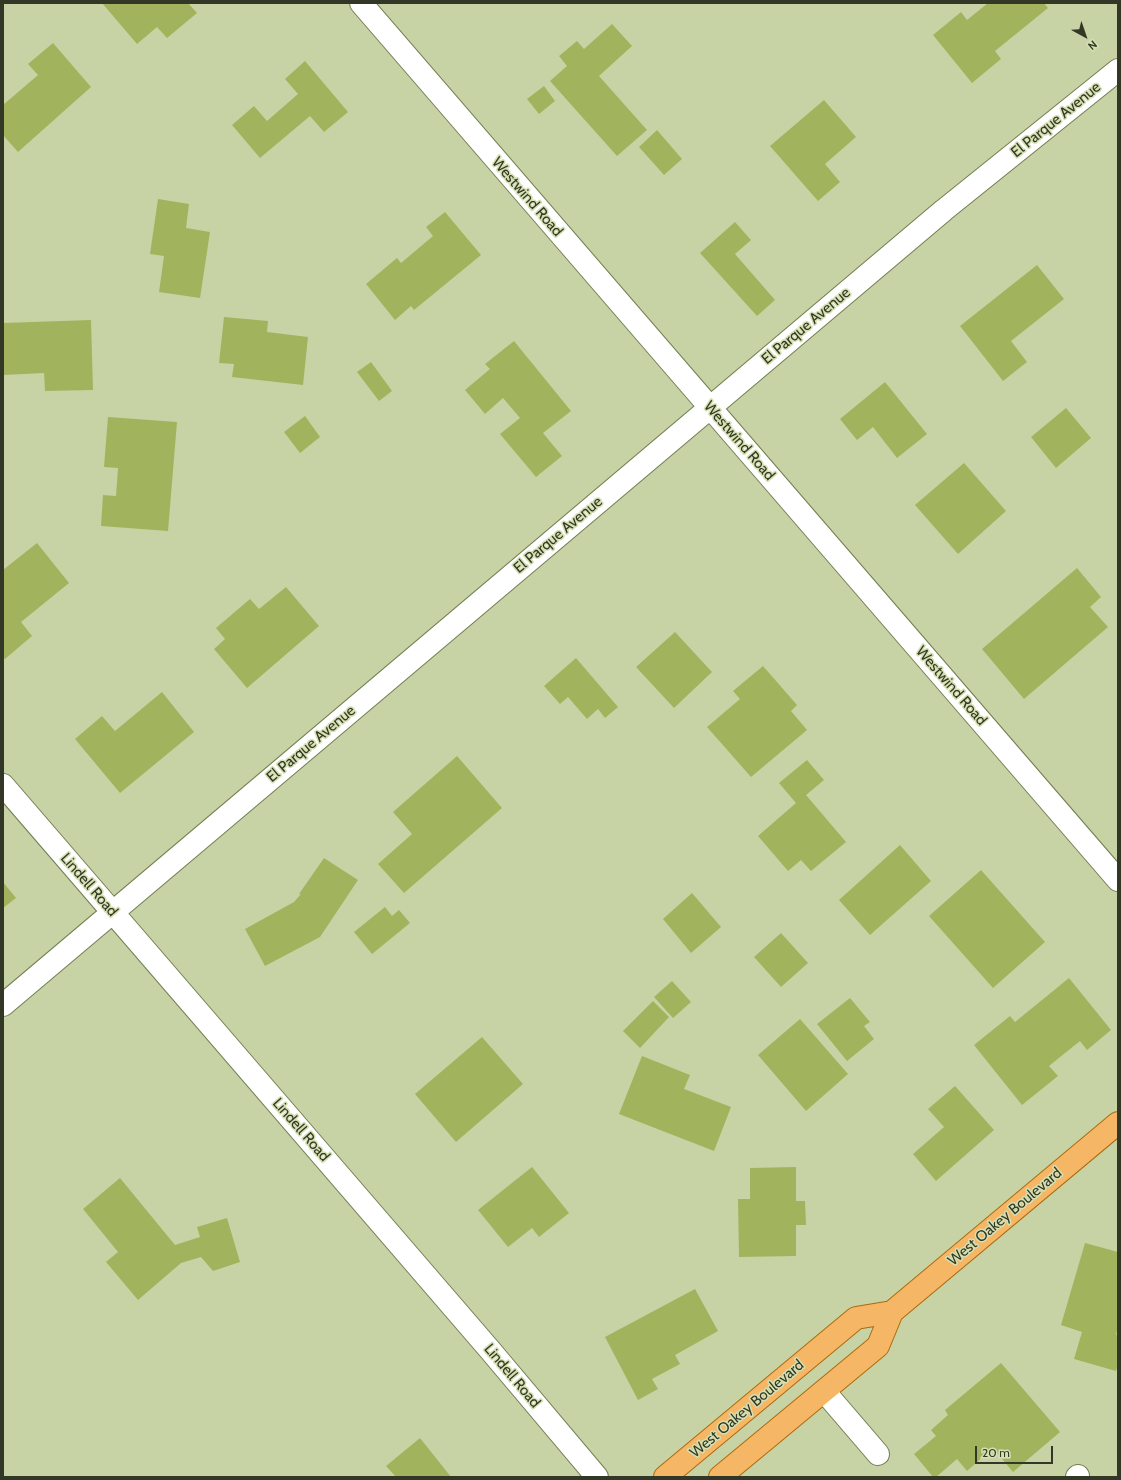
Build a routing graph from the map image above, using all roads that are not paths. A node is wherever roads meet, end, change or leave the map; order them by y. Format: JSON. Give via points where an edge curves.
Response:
{"nodes":[{"id":1,"x":360,"y":3,"type":"edge"},
{"id":2,"x":1118,"y":70,"type":"edge"},
{"id":3,"x":709,"y":407,"type":"junction"},
{"id":4,"x":3,"y":785,"type":"edge"},
{"id":5,"x":1118,"y":880,"type":"edge"},
{"id":6,"x":112,"y":912,"type":"junction"},
{"id":7,"x":3,"y":1005,"type":"edge"},
{"id":8,"x":1118,"y":1123,"type":"edge"},
{"id":9,"x":892,"y":1312,"type":"junction"},
{"id":10,"x":824,"y":1392,"type":"junction"},
{"id":11,"x":878,"y":1454,"type":"dead end"},
{"id":12,"x":597,"y":1477,"type":"edge"},
{"id":13,"x":665,"y":1477,"type":"edge"},
{"id":14,"x":720,"y":1477,"type":"edge"}],
"edges":[{"from":1,"to":3,"type":"street","name":"Westwind Road"},
{"from":2,"to":3,"type":"street","name":"El Parque Avenue","via":[[944,210]]},
{"from":3,"to":5,"type":"street","name":"Westwind Road"},
{"from":3,"to":6,"type":"street","name":"El Parque Avenue"},
{"from":4,"to":6,"type":"street","name":"Lindell Road"},
{"from":6,"to":7,"type":"street","name":"El Parque Avenue"},
{"from":6,"to":12,"type":"street","name":"Lindell Road"},
{"from":8,"to":9,"type":"main road","name":"West Oakey Boulevard"},
{"from":9,"to":10,"type":"main road","name":"West Oakey Boulevard","via":[[878,1346]]},
{"from":9,"to":13,"type":"main road","name":"West Oakey Boulevard","via":[[856,1318]]},
{"from":10,"to":11,"type":"street"},
{"from":10,"to":14,"type":"main road","name":"West Oakey Boulevard"}]}
